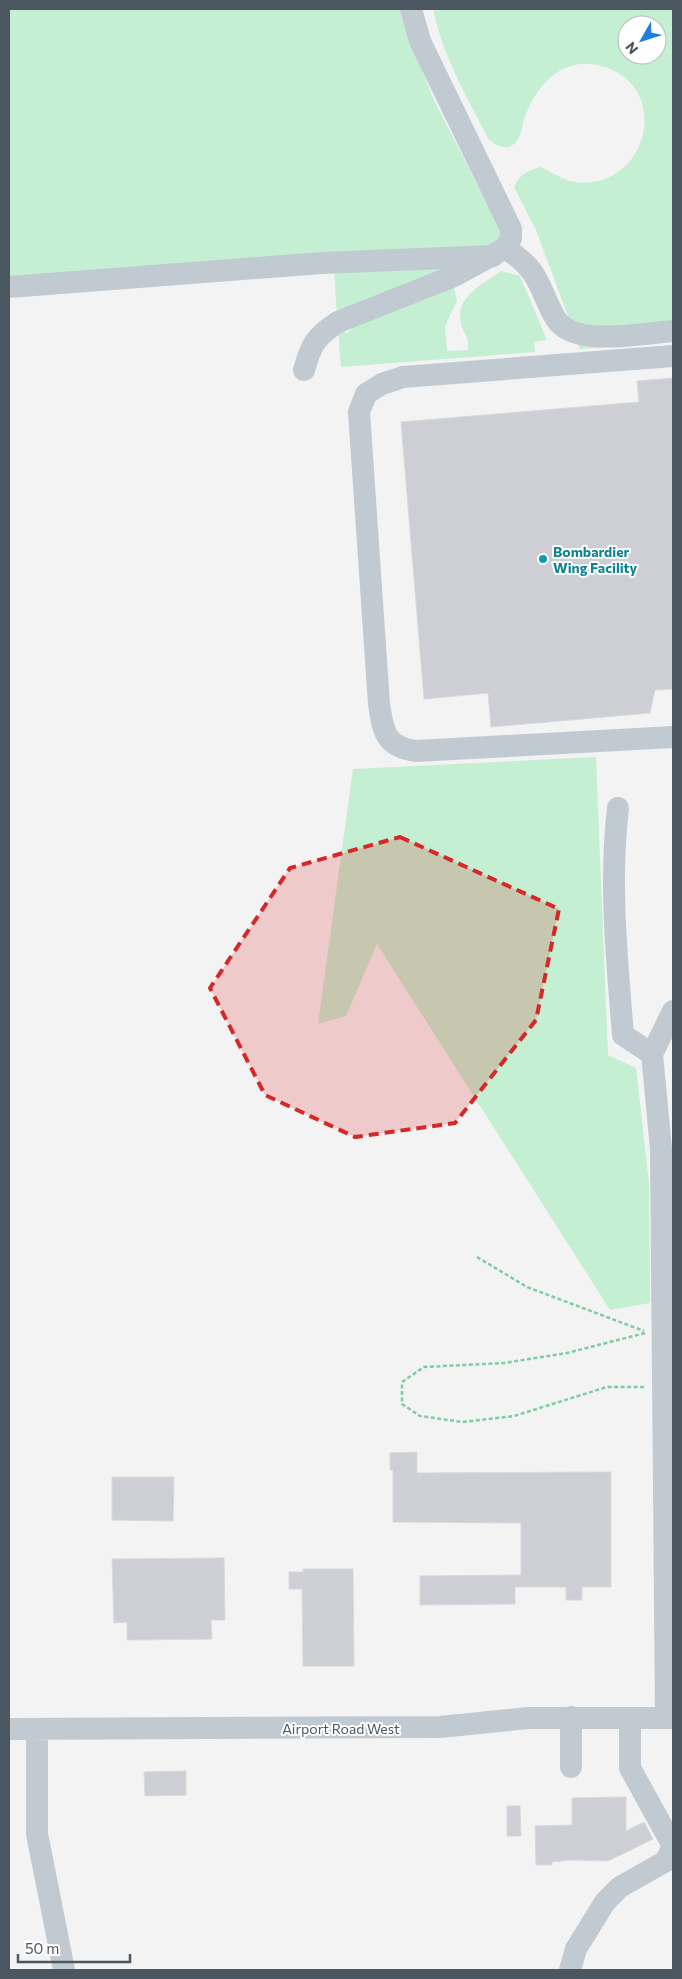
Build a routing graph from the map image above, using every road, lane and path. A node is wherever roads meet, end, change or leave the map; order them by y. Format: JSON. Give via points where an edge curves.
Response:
{"nodes":[{"id":1,"x":411,"y":9,"type":"edge"},
{"id":2,"x":499,"y":252,"type":"junction"},
{"id":3,"x":9,"y":287,"type":"edge"},
{"id":4,"x":673,"y":331,"type":"edge"},
{"id":5,"x":673,"y":356,"type":"edge"},
{"id":6,"x":304,"y":370,"type":"dead end"},
{"id":7,"x":673,"y":737,"type":"edge"},
{"id":8,"x":618,"y":808,"type":"dead end"},
{"id":9,"x":673,"y":1011,"type":"edge"},
{"id":10,"x":652,"y":1054,"type":"junction"},
{"id":11,"x":665,"y":1102,"type":"edge"},
{"id":12,"x":477,"y":1256,"type":"dead end"},
{"id":13,"x":664,"y":1387,"type":"junction"},
{"id":14,"x":571,"y":1718,"type":"junction"},
{"id":15,"x":630,"y":1718,"type":"junction"},
{"id":16,"x":670,"y":1718,"type":"edge"},
{"id":17,"x":9,"y":1729,"type":"edge"},
{"id":18,"x":37,"y":1729,"type":"junction"},
{"id":19,"x":571,"y":1767,"type":"dead end"},
{"id":20,"x":64,"y":1970,"type":"edge"},
{"id":21,"x":570,"y":1970,"type":"edge"}],
"edges":[{"from":1,"to":2,"type":"street","via":[[420,41],[510,229],[511,238]]},
{"from":2,"to":3,"type":"street"},
{"from":2,"to":4,"type":"street","via":[[530,268],[556,320],[566,329],[582,335],[602,336]]},
{"from":2,"to":6,"type":"street","via":[[454,276],[338,322],[321,333],[310,350]]},
{"from":5,"to":7,"type":"street","via":[[403,377],[366,394],[358,412],[379,704],[382,725],[389,740],[401,749],[416,751]]},
{"from":8,"to":10,"type":"street","via":[[614,838],[615,921],[623,1035]]},
{"from":9,"to":10,"type":"street"},
{"from":10,"to":11,"type":"street"},
{"from":11,"to":13,"type":"street","via":[[662,1149]]},
{"from":12,"to":13,"type":"path","via":[[528,1287],[648,1333],[567,1353],[504,1364],[424,1367],[402,1382],[402,1404],[420,1416],[462,1422],[514,1416],[607,1386]]},
{"from":13,"to":16,"type":"street"},
{"from":14,"to":15,"type":"street","name":"Airport Road West"},
{"from":14,"to":18,"type":"street","name":"Airport Road West","via":[[528,1718],[440,1727]]},
{"from":14,"to":19,"type":"street"},
{"from":15,"to":16,"type":"street","name":"Airport Road West"},
{"from":15,"to":21,"type":"street","via":[[630,1768],[673,1846],[666,1861],[620,1887],[605,1902],[576,1949]]},
{"from":17,"to":18,"type":"street","name":"Airport Road West"},
{"from":18,"to":20,"type":"street","via":[[37,1834]]}]}
